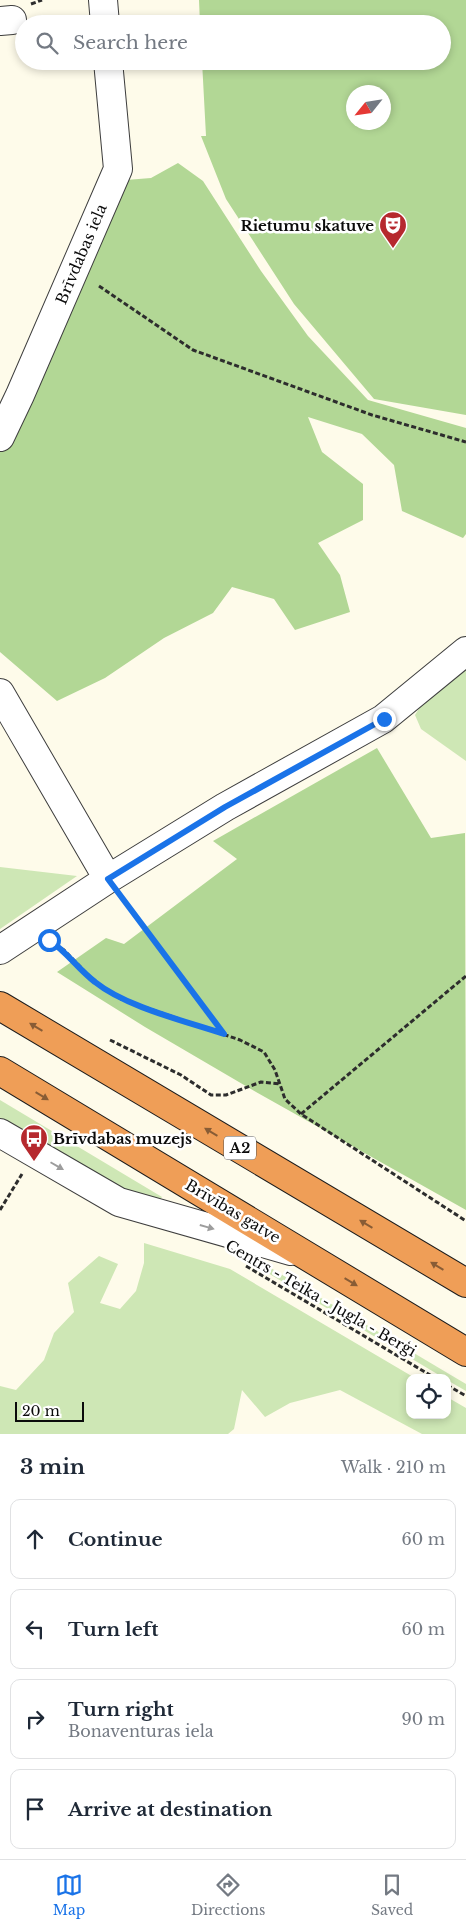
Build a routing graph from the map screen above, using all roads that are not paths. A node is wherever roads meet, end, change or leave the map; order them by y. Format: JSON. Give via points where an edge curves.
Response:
{"nodes":[{"id":1,"x":103,"y":0,"type":"edge"},
{"id":2,"x":104,"y":15,"type":"edge"},
{"id":3,"x":109,"y":70,"type":"edge"},
{"id":4,"x":0,"y":437,"type":"edge"},
{"id":5,"x":466,"y":652,"type":"edge"},
{"id":6,"x":0,"y":693,"type":"edge"},
{"id":7,"x":108,"y":879,"type":"junction"},
{"id":8,"x":0,"y":950,"type":"edge"},
{"id":9,"x":0,"y":1006,"type":"edge"},
{"id":10,"x":0,"y":1071,"type":"edge"},
{"id":11,"x":0,"y":1133,"type":"edge"},
{"id":12,"x":310,"y":1256,"type":"junction"},
{"id":13,"x":466,"y":1283,"type":"edge"},
{"id":14,"x":466,"y":1352,"type":"edge"}],
"edges":[{"from":1,"to":2,"type":"street"},
{"from":3,"to":4,"type":"street","name":"Brīvdabas iela","via":[[118,169]]},
{"from":5,"to":7,"type":"street","via":[[384,719],[225,807]]},
{"from":6,"to":7,"type":"street"},
{"from":7,"to":8,"type":"street"},
{"from":13,"to":9,"type":"highway","number":"A2","one_way":true},
{"from":10,"to":12,"type":"highway","name":"Brīvības gatve","one_way":true},
{"from":11,"to":12,"type":"street","one_way":true,"via":[[119,1202]]},
{"from":12,"to":14,"type":"highway","name":"Brīvības gatve","one_way":true}]}
